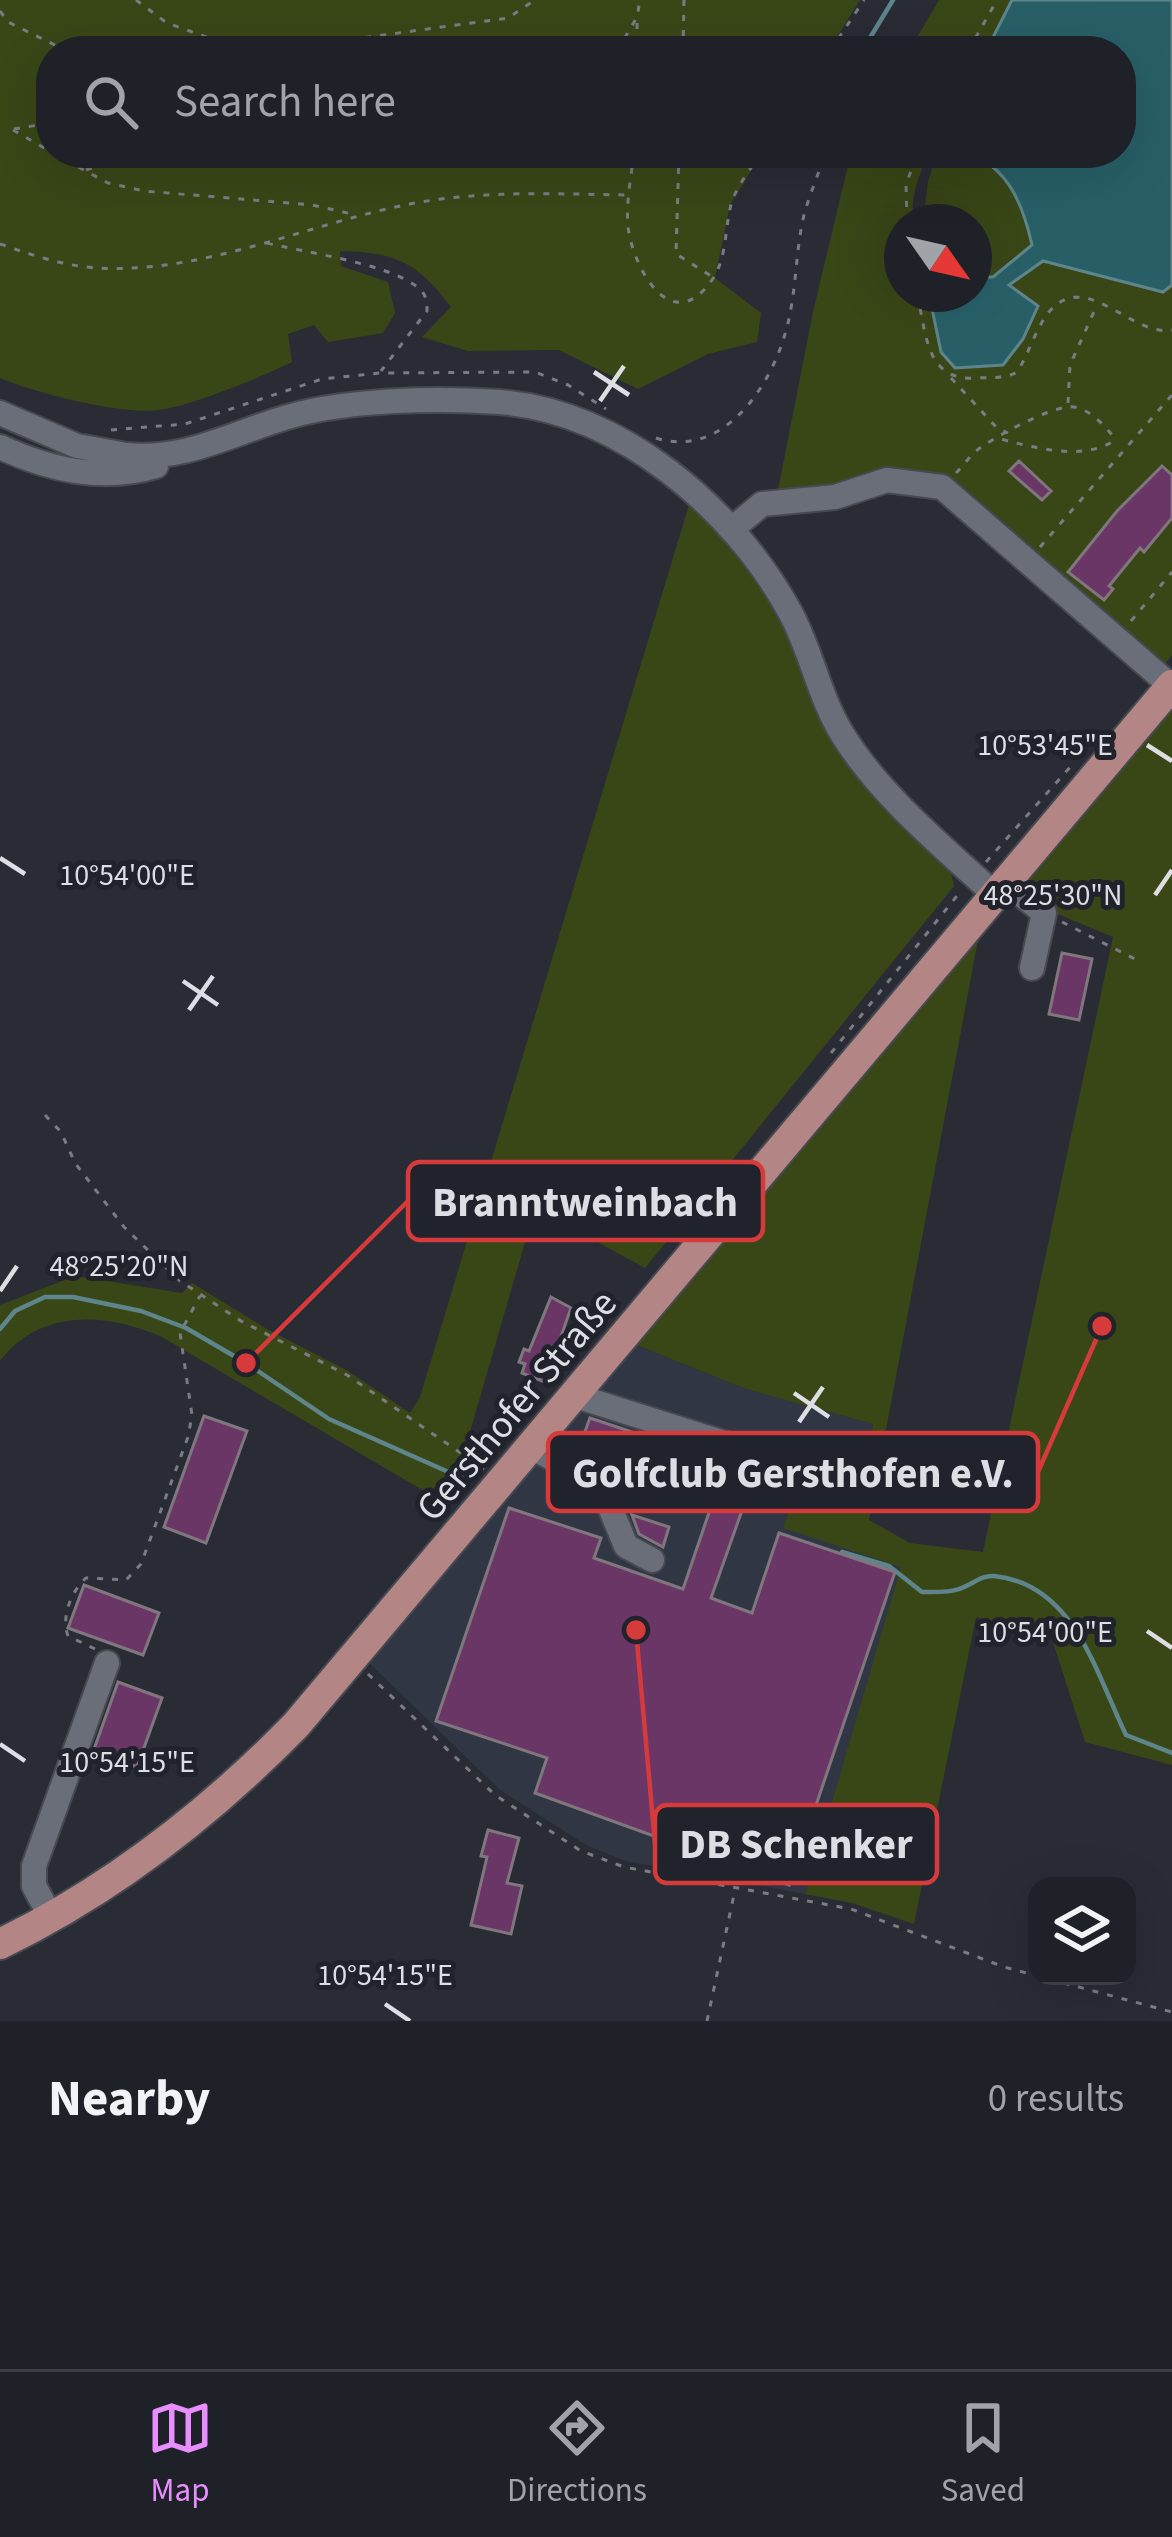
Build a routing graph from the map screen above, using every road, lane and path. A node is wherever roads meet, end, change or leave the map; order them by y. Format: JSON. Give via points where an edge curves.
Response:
{"nodes":[{"id":1,"x":136,"y":0,"type":"edge"},
{"id":2,"x":535,"y":0,"type":"edge"},
{"id":3,"x":640,"y":0,"type":"edge"},
{"id":4,"x":684,"y":0,"type":"edge"},
{"id":5,"x":863,"y":0,"type":"edge"},
{"id":6,"x":997,"y":0,"type":"edge"},
{"id":7,"x":0,"y":11,"type":"edge"},
{"id":8,"x":637,"y":17,"type":"junction"},
{"id":9,"x":36,"y":36,"type":"edge"},
{"id":10,"x":203,"y":36,"type":"edge"},
{"id":11,"x":382,"y":36,"type":"edge"},
{"id":12,"x":626,"y":36,"type":"edge"},
{"id":13,"x":637,"y":36,"type":"edge"},
{"id":14,"x":683,"y":36,"type":"edge"},
{"id":15,"x":840,"y":36,"type":"edge"},
{"id":16,"x":977,"y":36,"type":"edge"},
{"id":17,"x":36,"y":126,"type":"edge"},
{"id":18,"x":36,"y":144,"type":"edge"},
{"id":19,"x":80,"y":168,"type":"edge"},
{"id":20,"x":94,"y":168,"type":"edge"},
{"id":21,"x":632,"y":168,"type":"edge"},
{"id":22,"x":679,"y":168,"type":"edge"},
{"id":23,"x":752,"y":168,"type":"edge"},
{"id":24,"x":821,"y":168,"type":"edge"},
{"id":25,"x":912,"y":168,"type":"edge"},
{"id":26,"x":85,"y":171,"type":"junction"},
{"id":27,"x":628,"y":195,"type":"junction"},
{"id":28,"x":907,"y":204,"type":"edge"},
{"id":29,"x":357,"y":215,"type":"junction"},
{"id":30,"x":265,"y":242,"type":"junction"},
{"id":31,"x":0,"y":244,"type":"edge"},
{"id":32,"x":714,"y":278,"type":"junction"},
{"id":33,"x":1098,"y":304,"type":"junction"},
{"id":34,"x":922,"y":312,"type":"edge"},
{"id":35,"x":1172,"y":330,"type":"edge"},
{"id":36,"x":380,"y":373,"type":"junction"},
{"id":37,"x":950,"y":376,"type":"junction"},
{"id":38,"x":1172,"y":394,"type":"edge"},
{"id":39,"x":1068,"y":405,"type":"junction"},
{"id":40,"x":606,"y":409,"type":"dead end"},
{"id":41,"x":0,"y":413,"type":"edge"},
{"id":42,"x":1008,"y":433,"type":"junction"},
{"id":43,"x":655,"y":438,"type":"dead end"},
{"id":44,"x":997,"y":438,"type":"junction"},
{"id":45,"x":77,"y":446,"type":"junction"},
{"id":46,"x":0,"y":447,"type":"edge"},
{"id":47,"x":174,"y":456,"type":"junction"},
{"id":48,"x":942,"y":487,"type":"junction"},
{"id":49,"x":734,"y":528,"type":"junction"},
{"id":50,"x":1028,"y":562,"type":"junction"},
{"id":51,"x":1172,"y":572,"type":"edge"},
{"id":52,"x":1115,"y":639,"type":"junction"},
{"id":53,"x":1172,"y":686,"type":"edge"},
{"id":54,"x":1072,"y":766,"type":"dead end"},
{"id":55,"x":991,"y":884,"type":"junction"},
{"id":56,"x":1043,"y":914,"type":"junction"},
{"id":57,"x":1135,"y":958,"type":"dead end"},
{"id":58,"x":1032,"y":968,"type":"dead end"},
{"id":59,"x":823,"y":1063,"type":"dead end"},
{"id":60,"x":45,"y":1114,"type":"dead end"},
{"id":61,"x":201,"y":1295,"type":"junction"},
{"id":62,"x":576,"y":1396,"type":"junction"},
{"id":63,"x":533,"y":1448,"type":"junction"},
{"id":64,"x":787,"y":1463,"type":"dead end"},
{"id":65,"x":502,"y":1485,"type":"junction"},
{"id":66,"x":652,"y":1560,"type":"dead end"},
{"id":67,"x":353,"y":1659,"type":"junction"},
{"id":68,"x":107,"y":1663,"type":"joint"},
{"id":69,"x":735,"y":1889,"type":"junction"},
{"id":70,"x":52,"y":1919,"type":"junction"},
{"id":71,"x":0,"y":1944,"type":"edge"},
{"id":72,"x":1172,"y":2012,"type":"edge"},
{"id":73,"x":706,"y":2021,"type":"edge"}],
"edges":[{"from":1,"to":10,"type":"path"},
{"from":2,"to":11,"type":"path","via":[[508,18]]},
{"from":3,"to":8,"type":"path"},
{"from":4,"to":14,"type":"path"},
{"from":5,"to":15,"type":"path"},
{"from":6,"to":16,"type":"path"},
{"from":7,"to":9,"type":"path"},
{"from":8,"to":12,"type":"path"},
{"from":8,"to":13,"type":"path"},
{"from":17,"to":18,"type":"path","via":[[13,130]]},
{"from":19,"to":26,"type":"path"},
{"from":20,"to":26,"type":"path"},
{"from":21,"to":27,"type":"path"},
{"from":22,"to":32,"type":"path","via":[[676,254]]},
{"from":23,"to":32,"type":"path","via":[[730,205]]},
{"from":24,"to":43,"type":"path","via":[[804,217],[786,332],[768,376],[712,436],[689,443]]},
{"from":25,"to":28,"type":"path"},
{"from":26,"to":29,"type":"path","via":[[144,191]]},
{"from":27,"to":29,"type":"path","via":[[461,197]]},
{"from":27,"to":32,"type":"path","via":[[638,263],[659,296],[689,299]]},
{"from":29,"to":30,"type":"path"},
{"from":30,"to":31,"type":"path","via":[[127,268],[61,263]]},
{"from":30,"to":36,"type":"path","via":[[419,287],[427,311]]},
{"from":33,"to":35,"type":"path","via":[[1148,328]]},
{"from":33,"to":37,"type":"path","via":[[1086,297],[1052,307],[1008,377]]},
{"from":33,"to":39,"type":"path","via":[[1070,365]]},
{"from":34,"to":37,"type":"path","via":[[932,353]]},
{"from":36,"to":40,"type":"path","via":[[535,372]]},
{"from":36,"to":45,"type":"path","via":[[322,379],[205,419],[123,427]]},
{"from":37,"to":42,"type":"path"},
{"from":38,"to":50,"type":"path"},
{"from":39,"to":42,"type":"path"},
{"from":39,"to":44,"type":"path","via":[[1099,420],[1112,442],[1066,451]]},
{"from":41,"to":45,"type":"street"},
{"from":42,"to":44,"type":"path"},
{"from":44,"to":48,"type":"path"},
{"from":45,"to":47,"type":"street"},
{"from":46,"to":47,"type":"street","via":[[87,474],[139,471]]},
{"from":47,"to":49,"type":"street","via":[[295,414],[404,400],[504,402],[570,418],[634,449]]},
{"from":48,"to":49,"type":"street","via":[[887,480],[835,497],[762,504]]},
{"from":48,"to":50,"type":"street"},
{"from":49,"to":55,"type":"street","via":[[794,618],[826,709],[847,742],[896,801]]},
{"from":50,"to":52,"type":"street"},
{"from":51,"to":52,"type":"path"},
{"from":52,"to":53,"type":"street"},
{"from":53,"to":55,"type":"main road","name":"Gersthofer Straße"},
{"from":54,"to":55,"type":"path"},
{"from":55,"to":56,"type":"street"},
{"from":55,"to":59,"type":"path"},
{"from":55,"to":62,"type":"main road","name":"Gersthofer Straße"},
{"from":56,"to":57,"type":"path"},
{"from":56,"to":58,"type":"street"},
{"from":60,"to":61,"type":"path","via":[[124,1226]]},
{"from":61,"to":65,"type":"path","via":[[347,1375]]},
{"from":61,"to":68,"type":"path","via":[[180,1333],[188,1437],[141,1564],[126,1580],[86,1578],[64,1624],[68,1636]]},
{"from":62,"to":63,"type":"main road","name":"Gersthofer Straße"},
{"from":62,"to":64,"type":"street"},
{"from":63,"to":65,"type":"main road","name":"Gersthofer Straße"},
{"from":63,"to":66,"type":"street","via":[[600,1483],[626,1546]]},
{"from":65,"to":67,"type":"main road","name":"Gersthofer Straße"},
{"from":67,"to":69,"type":"path","via":[[495,1795],[542,1828],[624,1867]]},
{"from":67,"to":70,"type":"main road","name":"Gersthofer Straße","via":[[198,1820]]},
{"from":68,"to":70,"type":"street","via":[[34,1866],[34,1886]]},
{"from":69,"to":72,"type":"path","via":[[851,1910],[1004,1967]]},
{"from":69,"to":73,"type":"path"},
{"from":70,"to":71,"type":"main road","name":"Gersthofer Straße"}]}
